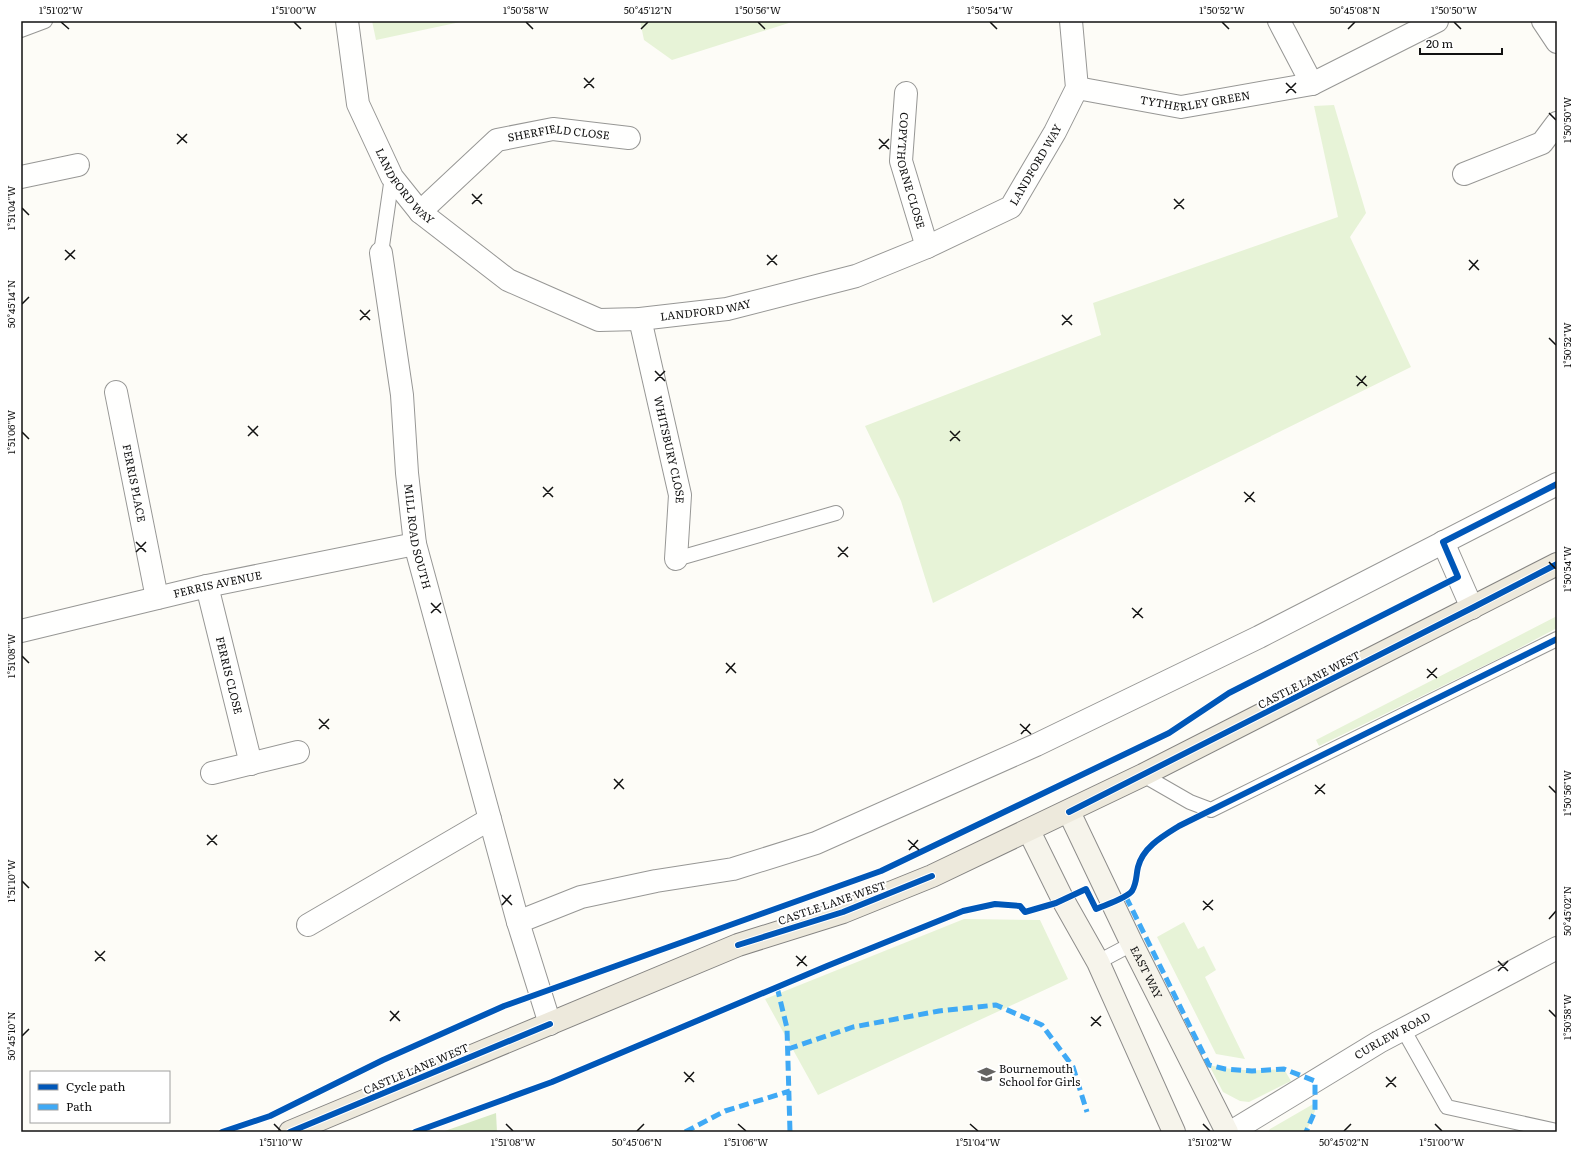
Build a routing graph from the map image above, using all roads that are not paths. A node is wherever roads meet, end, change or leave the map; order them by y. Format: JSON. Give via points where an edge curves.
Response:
{"nodes":[{"id":1,"x":45,"y":21,"type":"edge"},
{"id":2,"x":347,"y":21,"type":"edge"},
{"id":3,"x":1071,"y":21,"type":"edge"},
{"id":4,"x":1279,"y":21,"type":"edge"},
{"id":5,"x":1437,"y":21,"type":"edge"},
{"id":6,"x":1543,"y":21,"type":"edge"},
{"id":7,"x":21,"y":30,"type":"edge"},
{"id":8,"x":1557,"y":42,"type":"edge"},
{"id":9,"x":1312,"y":84,"type":"junction"},
{"id":10,"x":1077,"y":88,"type":"junction"},
{"id":11,"x":906,"y":93,"type":"dead end"},
{"id":12,"x":1557,"y":123,"type":"edge"},
{"id":13,"x":629,"y":138,"type":"dead end"},
{"id":14,"x":78,"y":165,"type":"dead end"},
{"id":15,"x":1464,"y":174,"type":"dead end"},
{"id":16,"x":21,"y":177,"type":"edge"},
{"id":17,"x":392,"y":177,"type":"junction"},
{"id":18,"x":420,"y":212,"type":"junction"},
{"id":19,"x":927,"y":248,"type":"junction"},
{"id":20,"x":381,"y":253,"type":"joint"},
{"id":21,"x":640,"y":319,"type":"junction"},
{"id":22,"x":116,"y":392,"type":"dead end"},
{"id":23,"x":1557,"y":484,"type":"edge"},
{"id":24,"x":836,"y":513,"type":"dead end"},
{"id":25,"x":1443,"y":542,"type":"junction"},
{"id":26,"x":415,"y":544,"type":"junction"},
{"id":27,"x":676,"y":559,"type":"joint"},
{"id":28,"x":1557,"y":564,"type":"edge"},
{"id":29,"x":208,"y":586,"type":"junction"},
{"id":30,"x":157,"y":598,"type":"junction"},
{"id":31,"x":1472,"y":608,"type":"junction"},
{"id":32,"x":21,"y":631,"type":"edge"},
{"id":33,"x":1557,"y":639,"type":"edge"},
{"id":34,"x":298,"y":752,"type":"dead end"},
{"id":35,"x":251,"y":764,"type":"junction"},
{"id":36,"x":212,"y":773,"type":"dead end"},
{"id":37,"x":1143,"y":775,"type":"junction"},
{"id":38,"x":1069,"y":812,"type":"junction"},
{"id":39,"x":490,"y":819,"type":"junction"},
{"id":40,"x":1029,"y":831,"type":"junction"},
{"id":41,"x":518,"y":922,"type":"junction"},
{"id":42,"x":308,"y":925,"type":"dead end"},
{"id":43,"x":1132,"y":944,"type":"junction"},
{"id":44,"x":1557,"y":948,"type":"edge"},
{"id":45,"x":1098,"y":962,"type":"junction"},
{"id":46,"x":550,"y":1024,"type":"junction"},
{"id":47,"x":1403,"y":1030,"type":"junction"},
{"id":48,"x":1557,"y":1131,"type":"edge"},
{"id":49,"x":290,"y":1132,"type":"edge"},
{"id":50,"x":1174,"y":1132,"type":"edge"},
{"id":51,"x":1227,"y":1132,"type":"edge"},
{"id":52,"x":1232,"y":1132,"type":"edge"}],
"edges":[{"from":1,"to":7,"type":"lane"},
{"from":2,"to":17,"type":"street","name":"LANDFORD WAY","via":[[358,104]]},
{"from":3,"to":10,"type":"street"},
{"from":4,"to":9,"type":"street"},
{"from":5,"to":9,"type":"street","name":"TYTHERLEY GREEN"},
{"from":6,"to":8,"type":"street"},
{"from":9,"to":10,"type":"street","name":"TYTHERLEY GREEN","via":[[1181,107]]},
{"from":10,"to":19,"type":"street","name":"LANDFORD WAY","via":[[1055,132],[1011,207]]},
{"from":11,"to":19,"type":"street","name":"COPYTHORNE CLOSE","via":[[901,161]]},
{"from":12,"to":15,"type":"street","via":[[1542,143]]},
{"from":13,"to":18,"type":"street","name":"SHERFIELD CLOSE","via":[[553,129],[497,140]]},
{"from":14,"to":16,"type":"street"},
{"from":17,"to":18,"type":"street","name":"LANDFORD WAY"},
{"from":17,"to":20,"type":"lane","name":"MILL ROAD SOUTH"},
{"from":18,"to":21,"type":"street","name":"LANDFORD WAY","via":[[508,280],[599,320]]},
{"from":19,"to":21,"type":"street","name":"LANDFORD WAY","via":[[856,276],[727,309]]},
{"from":20,"to":26,"type":"street","name":"MILL ROAD SOUTH","via":[[402,395]]},
{"from":21,"to":27,"type":"street","name":"WHITSBURY CLOSE","via":[[680,495]]},
{"from":22,"to":30,"type":"street","name":"FERRIS PLACE"},
{"from":23,"to":25,"type":"street"},
{"from":24,"to":27,"type":"lane"},
{"from":25,"to":31,"type":"street"},
{"from":25,"to":41,"type":"street","via":[[1259,637],[1036,745],[816,843],[733,869],[656,881],[581,897]]},
{"from":26,"to":29,"type":"street","name":"FERRIS AVENUE"},
{"from":26,"to":39,"type":"street","name":"MILL ROAD SOUTH"},
{"from":28,"to":31,"type":"main road","name":"CASTLE LANE WEST"},
{"from":29,"to":30,"type":"street","name":"FERRIS AVENUE"},
{"from":29,"to":35,"type":"street","name":"FERRIS CLOSE"},
{"from":30,"to":32,"type":"street","name":"FERRIS AVENUE"},
{"from":31,"to":37,"type":"main road","name":"CASTLE LANE WEST"},
{"from":33,"to":37,"type":"lane","via":[[1211,810],[1190,802]]},
{"from":34,"to":35,"type":"street"},
{"from":35,"to":36,"type":"street"},
{"from":37,"to":38,"type":"main road","name":"CASTLE LANE WEST"},
{"from":38,"to":40,"type":"main road","name":"CASTLE LANE WEST"},
{"from":38,"to":43,"type":"street","name":"EAST WAY"},
{"from":39,"to":41,"type":"street","name":"MILL ROAD SOUTH"},
{"from":39,"to":42,"type":"street"},
{"from":40,"to":45,"type":"street","via":[[1063,900]]},
{"from":40,"to":46,"type":"main road","name":"CASTLE LANE WEST","via":[[932,876],[843,912],[738,945]]},
{"from":41,"to":46,"type":"street","name":"MILL ROAD SOUTH"},
{"from":43,"to":45,"type":"lane"},
{"from":43,"to":51,"type":"street","name":"EAST WAY"},
{"from":44,"to":47,"type":"street","name":"CURLEW ROAD"},
{"from":45,"to":50,"type":"street"},
{"from":46,"to":49,"type":"main road","name":"CASTLE LANE WEST"},
{"from":47,"to":48,"type":"lane","via":[[1447,1107]]},
{"from":47,"to":52,"type":"street","name":"CURLEW ROAD"}]}
